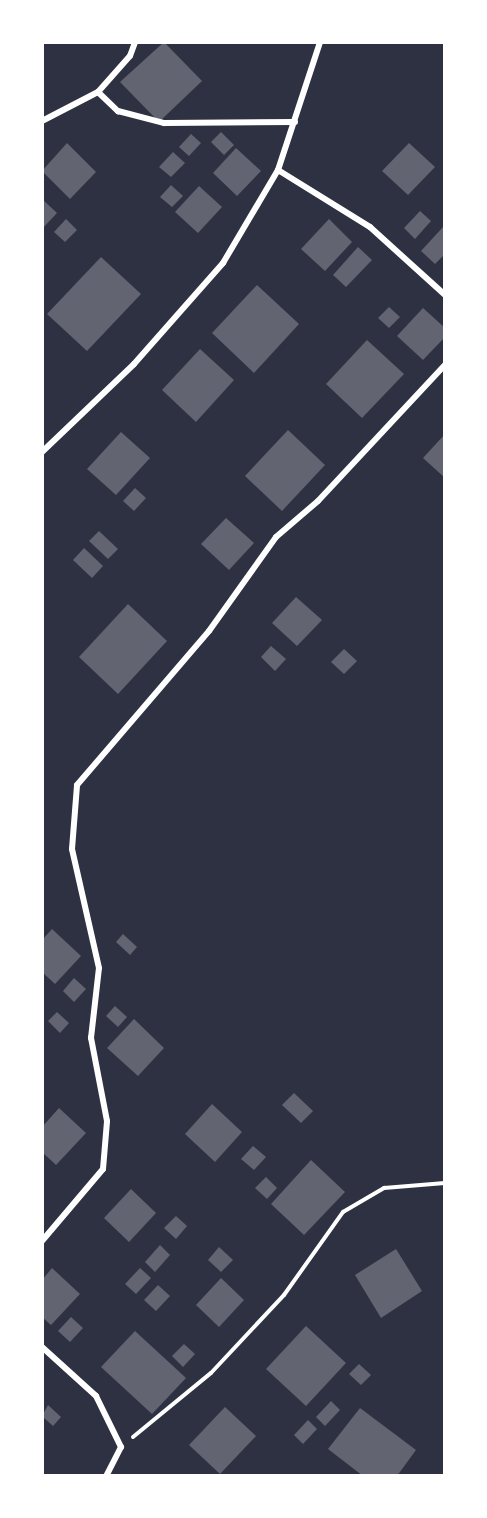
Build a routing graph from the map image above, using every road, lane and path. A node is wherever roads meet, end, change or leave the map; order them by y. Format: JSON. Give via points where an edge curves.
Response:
{"nodes":[{"id":1,"x":135,"y":42,"type":"edge"},
{"id":2,"x":321,"y":42,"type":"edge"},
{"id":3,"x":98,"y":92,"type":"junction"},
{"id":4,"x":42,"y":121,"type":"edge"},
{"id":5,"x":295,"y":122,"type":"junction"},
{"id":6,"x":279,"y":170,"type":"junction"},
{"id":7,"x":445,"y":295,"type":"edge"},
{"id":8,"x":445,"y":365,"type":"edge"},
{"id":9,"x":42,"y":452,"type":"edge"},
{"id":10,"x":445,"y":1183,"type":"edge"},
{"id":11,"x":42,"y":1241,"type":"edge"},
{"id":12,"x":42,"y":1347,"type":"edge"},
{"id":13,"x":121,"y":1447,"type":"junction"},
{"id":14,"x":106,"y":1476,"type":"edge"}],
"edges":[{"from":1,"to":3,"type":"street","via":[[130,56]]},
{"from":2,"to":5,"type":"street"},
{"from":3,"to":4,"type":"street"},
{"from":3,"to":5,"type":"street","via":[[118,111],[164,123]]},
{"from":5,"to":6,"type":"street"},
{"from":6,"to":7,"type":"street","via":[[370,228]]},
{"from":6,"to":9,"type":"street","via":[[224,263],[134,364]]},
{"from":8,"to":11,"type":"street","via":[[318,501],[276,537],[209,631],[77,785],[72,849],[99,968],[91,1038],[106,1121],[103,1169]]},
{"from":10,"to":13,"type":"path","via":[[384,1188],[342,1212],[284,1295],[219,1365]]},
{"from":12,"to":13,"type":"street","via":[[96,1396]]},
{"from":13,"to":14,"type":"street"}]}
